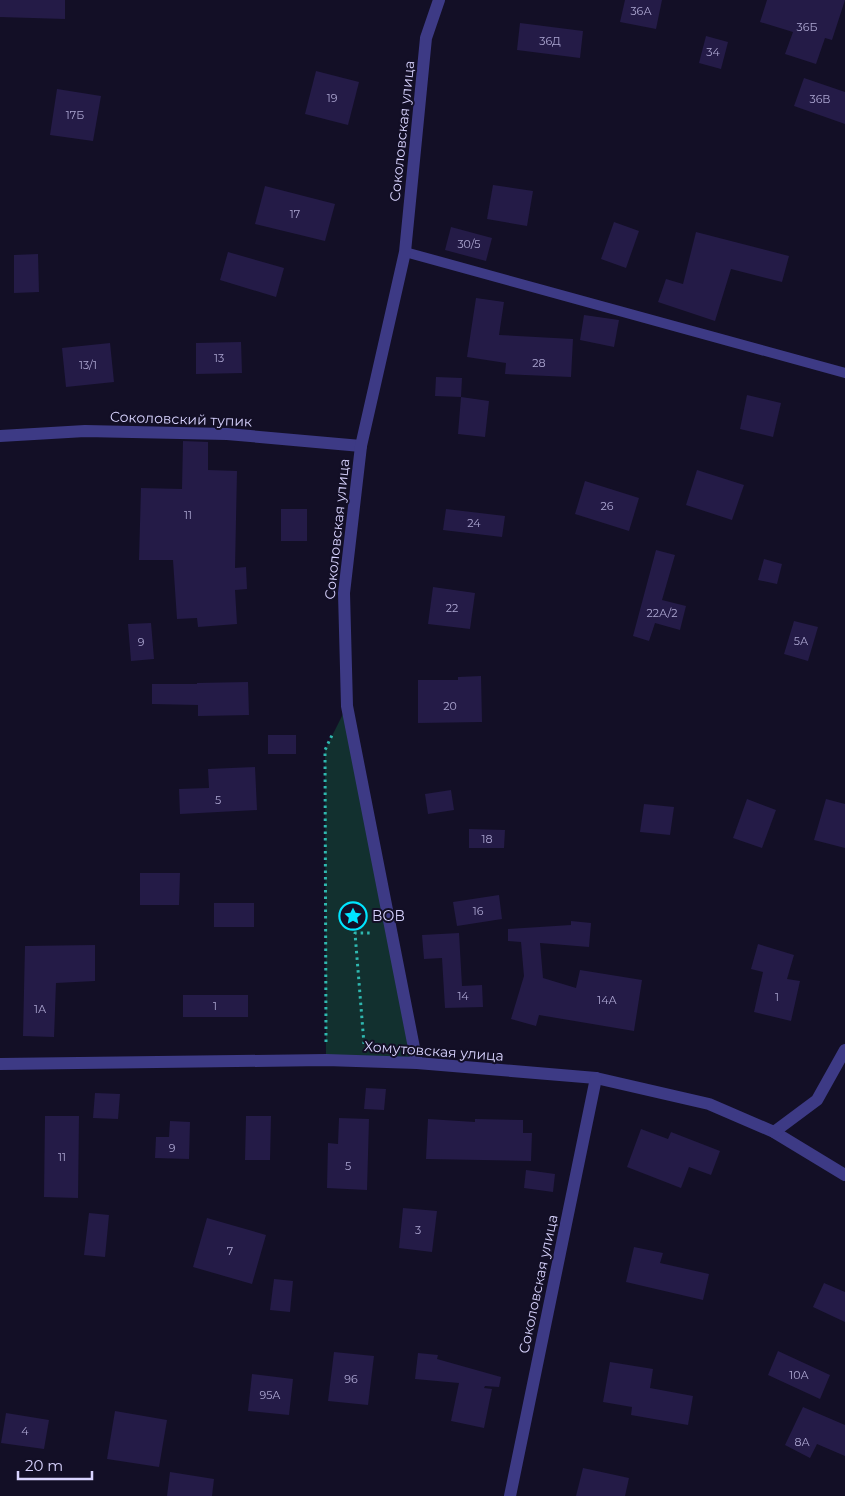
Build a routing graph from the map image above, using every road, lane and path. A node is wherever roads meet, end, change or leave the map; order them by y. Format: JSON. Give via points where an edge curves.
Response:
{"nodes":[{"id":1,"x":439,"y":0,"type":"edge"},
{"id":2,"x":405,"y":252,"type":"junction"},
{"id":3,"x":845,"y":373,"type":"edge"},
{"id":4,"x":0,"y":436,"type":"edge"},
{"id":5,"x":361,"y":446,"type":"junction"},
{"id":6,"x":347,"y":706,"type":"junction"},
{"id":7,"x":391,"y":932,"type":"junction"},
{"id":8,"x":845,"y":1050,"type":"edge"},
{"id":9,"x":326,"y":1060,"type":"junction"},
{"id":10,"x":366,"y":1062,"type":"junction"},
{"id":11,"x":417,"y":1063,"type":"junction"},
{"id":12,"x":0,"y":1064,"type":"edge"},
{"id":13,"x":596,"y":1078,"type":"junction"},
{"id":14,"x":774,"y":1132,"type":"junction"},
{"id":15,"x":845,"y":1175,"type":"edge"},
{"id":16,"x":510,"y":1496,"type":"edge"}],
"edges":[{"from":1,"to":2,"type":"street","name":"Соколовская улица","via":[[426,38]]},
{"from":2,"to":3,"type":"lane"},
{"from":2,"to":5,"type":"street","name":"Соколовская улица"},
{"from":4,"to":5,"type":"street","name":"Соколовский тупик","via":[[86,431],[227,434]]},
{"from":5,"to":6,"type":"street","name":"Соколовская улица","via":[[344,592]]},
{"from":6,"to":7,"type":"street","name":"Соколовская улица"},
{"from":6,"to":9,"type":"path","via":[[325,750]]},
{"from":7,"to":10,"type":"path","via":[[355,933]]},
{"from":7,"to":11,"type":"street","name":"Соколовская улица"},
{"from":8,"to":14,"type":"street","via":[[817,1100]]},
{"from":9,"to":10,"type":"street","name":"Хомутовская улица"},
{"from":9,"to":12,"type":"street","name":"Хомутовская улица"},
{"from":10,"to":11,"type":"street","name":"Хомутовская улица"},
{"from":11,"to":13,"type":"street","name":"Хомутовская улица"},
{"from":13,"to":14,"type":"street","name":"Хомутовская улица","via":[[709,1104]]},
{"from":13,"to":16,"type":"street","name":"Соколовская улица"},
{"from":14,"to":15,"type":"street","name":"Хомутовская улица"}]}
